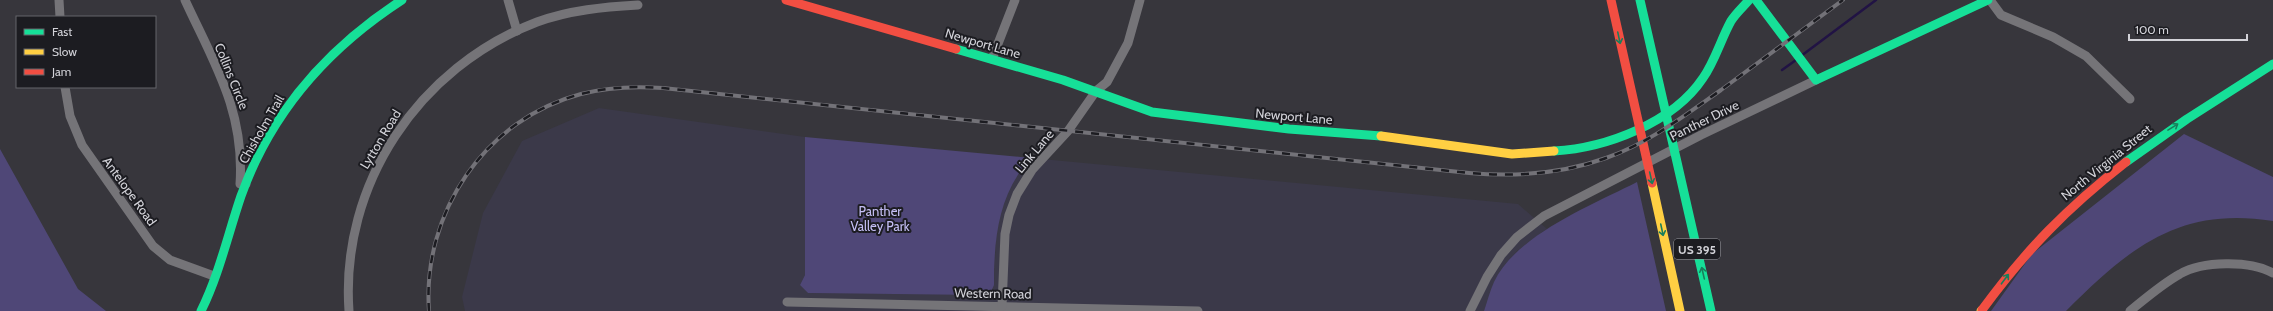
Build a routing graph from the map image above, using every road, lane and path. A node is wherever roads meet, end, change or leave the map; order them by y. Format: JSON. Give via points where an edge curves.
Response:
{"nodes":[{"id":1,"x":59,"y":0,"type":"edge"},
{"id":2,"x":185,"y":0,"type":"edge"},
{"id":3,"x":402,"y":0,"type":"edge"},
{"id":4,"x":508,"y":0,"type":"edge"},
{"id":5,"x":786,"y":0,"type":"edge"},
{"id":6,"x":1015,"y":0,"type":"edge"},
{"id":7,"x":1140,"y":0,"type":"edge"},
{"id":8,"x":1611,"y":0,"type":"edge"},
{"id":9,"x":1640,"y":0,"type":"edge"},
{"id":10,"x":1750,"y":0,"type":"edge"},
{"id":11,"x":1756,"y":0,"type":"edge"},
{"id":12,"x":1989,"y":0,"type":"edge"},
{"id":13,"x":803,"y":3,"type":"edge"},
{"id":14,"x":638,"y":5,"type":"dead end"},
{"id":15,"x":60,"y":16,"type":"edge"},
{"id":16,"x":517,"y":31,"type":"junction"},
{"id":17,"x":992,"y":59,"type":"junction"},
{"id":18,"x":2273,"y":64,"type":"edge"},
{"id":19,"x":1816,"y":80,"type":"junction"},
{"id":20,"x":65,"y":88,"type":"edge"},
{"id":21,"x":1096,"y":91,"type":"junction"},
{"id":22,"x":2130,"y":99,"type":"dead end"},
{"id":23,"x":246,"y":184,"type":"junction"},
{"id":24,"x":2273,"y":273,"type":"edge"},
{"id":25,"x":214,"y":276,"type":"junction"},
{"id":26,"x":787,"y":302,"type":"dead end"},
{"id":27,"x":1002,"y":306,"type":"junction"},
{"id":28,"x":201,"y":311,"type":"edge"},
{"id":29,"x":349,"y":311,"type":"edge"},
{"id":30,"x":1198,"y":311,"type":"edge"},
{"id":31,"x":1470,"y":311,"type":"edge"},
{"id":32,"x":1680,"y":311,"type":"edge"},
{"id":33,"x":1711,"y":311,"type":"edge"},
{"id":34,"x":1981,"y":311,"type":"edge"},
{"id":35,"x":2130,"y":311,"type":"edge"}],
"edges":[{"from":1,"to":15,"type":"street"},
{"from":2,"to":23,"type":"street","name":"Collins Circle","via":[[233,108],[240,144],[240,184]]},
{"from":3,"to":23,"type":"main road","name":"Chisholm Trail","via":[[365,24],[310,76],[277,120],[261,148]]},
{"from":4,"to":16,"type":"street"},
{"from":5,"to":13,"type":"main road","name":"Newport Lane"},
{"from":6,"to":17,"type":"street"},
{"from":7,"to":21,"type":"street","name":"Link Lane","via":[[1128,43],[1119,62],[1107,82]]},
{"from":8,"to":32,"type":"main road","number":"US 395","one_way":true},
{"from":33,"to":9,"type":"main road","number":"US 395","one_way":true},
{"from":10,"to":21,"type":"main road","name":"Newport Lane","via":[[1732,20],[1703,78],[1673,110],[1624,136],[1580,149],[1512,154],[1383,136],[1221,121],[1152,112]]},
{"from":11,"to":19,"type":"main road"},
{"from":12,"to":19,"type":"main road","name":"Panther Drive"},
{"from":12,"to":22,"type":"street","name":"Panther Drive","via":[[2001,15],[2053,37],[2086,56]]},
{"from":13,"to":17,"type":"main road","name":"Newport Lane"},
{"from":14,"to":16,"type":"street","name":"Lytton Road","via":[[583,10]]},
{"from":16,"to":29,"type":"street","name":"Lytton Road","via":[[456,67],[422,99],[394,136],[371,180],[355,227],[348,274]]},
{"from":17,"to":21,"type":"main road","name":"Newport Lane"},
{"from":34,"to":18,"type":"main road","name":"North Virginia Street","one_way":true,"via":[[2009,273],[2052,225],[2096,184],[2152,140]]},
{"from":19,"to":31,"type":"street","name":"Panther Drive","via":[[1701,135],[1544,216],[1521,233],[1501,255]]},
{"from":20,"to":25,"type":"street","name":"Antelope Road","via":[[70,116],[82,145],[153,246],[170,260]]},
{"from":21,"to":27,"type":"street","name":"Link Lane","via":[[1068,130],[1032,170],[1015,199],[1005,234]]},
{"from":23,"to":25,"type":"main road","name":"Chisholm Trail"},
{"from":24,"to":35,"type":"street","via":[[2244,264],[2211,264],[2181,273]]},
{"from":25,"to":28,"type":"main road","name":"Chisholm Trail"},
{"from":26,"to":27,"type":"street","name":"Western Road"},
{"from":27,"to":30,"type":"street","name":"Western Road"}]}
